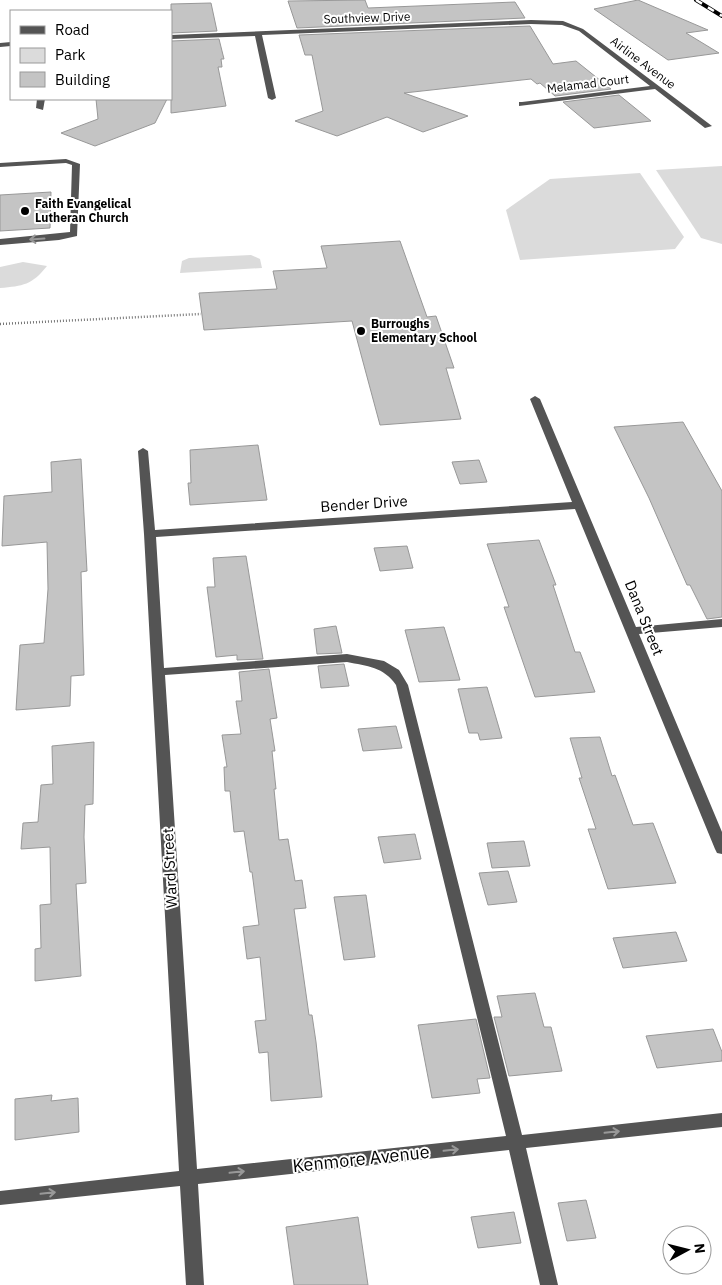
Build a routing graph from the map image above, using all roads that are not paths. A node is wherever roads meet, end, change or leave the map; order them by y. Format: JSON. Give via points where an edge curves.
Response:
{"nodes":[{"id":1,"x":563,"y":23,"type":"joint"},
{"id":2,"x":258,"y":34,"type":"junction"},
{"id":3,"x":172,"y":37,"type":"edge"},
{"id":4,"x":656,"y":87,"type":"junction"},
{"id":5,"x":272,"y":98,"type":"dead end"},
{"id":6,"x":41,"y":100,"type":"edge"},
{"id":7,"x":522,"y":104,"type":"dead end"},
{"id":8,"x":40,"y":108,"type":"dead end"},
{"id":9,"x":708,"y":126,"type":"dead end"},
{"id":10,"x":0,"y":164,"type":"edge"},
{"id":11,"x":0,"y":242,"type":"edge"},
{"id":12,"x":535,"y":399,"type":"dead end"},
{"id":13,"x":143,"y":451,"type":"dead end"},
{"id":14,"x":580,"y":505,"type":"junction"},
{"id":15,"x":150,"y":534,"type":"junction"},
{"id":16,"x":722,"y":622,"type":"edge"},
{"id":17,"x":631,"y":631,"type":"junction"},
{"id":18,"x":158,"y":672,"type":"junction"},
{"id":19,"x":722,"y":849,"type":"edge"},
{"id":20,"x":722,"y":1120,"type":"edge"},
{"id":21,"x":516,"y":1143,"type":"junction"},
{"id":22,"x":188,"y":1178,"type":"junction"},
{"id":23,"x":0,"y":1198,"type":"edge"},
{"id":24,"x":195,"y":1285,"type":"edge"},
{"id":25,"x":549,"y":1285,"type":"edge"}],
"edges":[{"from":1,"to":2,"type":"street","name":"Southview Drive"},
{"from":1,"to":4,"type":"street","name":"Airline Avenue","via":[[581,30]]},
{"from":2,"to":3,"type":"street","name":"Southview Drive"},
{"from":2,"to":5,"type":"street"},
{"from":4,"to":7,"type":"street","name":"Melamad Court"},
{"from":4,"to":9,"type":"street","name":"Airline Avenue"},
{"from":6,"to":8,"type":"street"},
{"from":10,"to":11,"type":"street","one_way":true,"via":[[66,161],[76,164],[74,234]]},
{"from":12,"to":14,"type":"street","name":"Dana Street"},
{"from":13,"to":15,"type":"street","name":"Ward Street"},
{"from":14,"to":15,"type":"street","name":"Bender Drive"},
{"from":14,"to":17,"type":"street","name":"Dana Street"},
{"from":15,"to":18,"type":"street","name":"Ward Street"},
{"from":16,"to":17,"type":"street"},
{"from":17,"to":19,"type":"street","name":"Dana Street"},
{"from":18,"to":21,"type":"street","via":[[347,658],[380,664],[394,673],[402,685]]},
{"from":18,"to":22,"type":"street","name":"Ward Street"},
{"from":21,"to":20,"type":"street","name":"Kenmore Avenue","one_way":true},
{"from":22,"to":21,"type":"street","name":"Kenmore Avenue","one_way":true},
{"from":21,"to":25,"type":"street"},
{"from":23,"to":22,"type":"street","name":"Kenmore Avenue","one_way":true},
{"from":22,"to":24,"type":"street","name":"Ward Street"}]}
